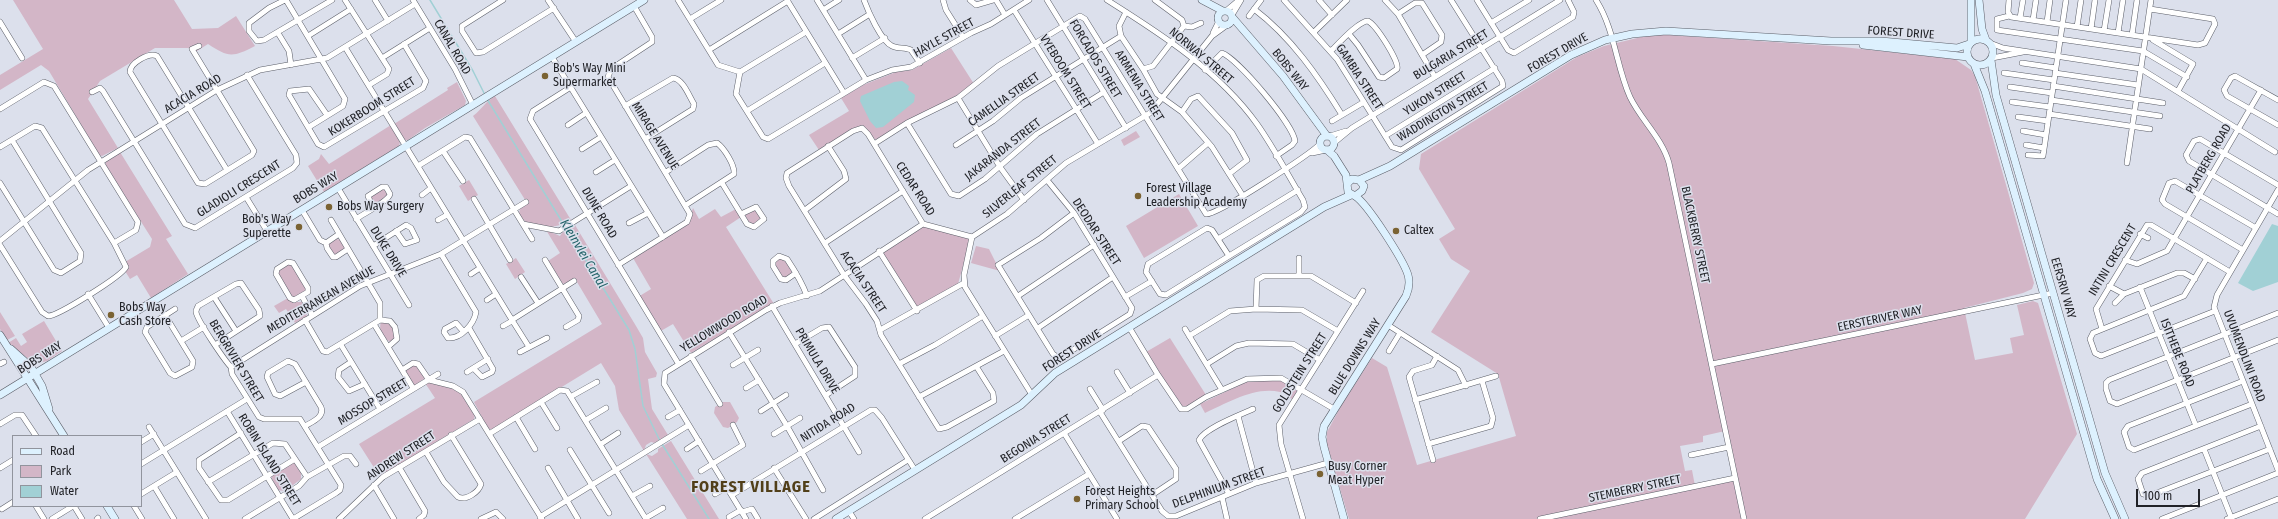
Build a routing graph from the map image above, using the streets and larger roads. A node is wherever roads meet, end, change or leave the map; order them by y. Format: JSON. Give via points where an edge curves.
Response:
{"nodes":[{"id":1,"x":286,"y":0,"type":"edge"},
{"id":2,"x":332,"y":0,"type":"edge"},
{"id":3,"x":345,"y":0,"type":"edge"},
{"id":4,"x":375,"y":0,"type":"edge"},
{"id":5,"x":503,"y":0,"type":"edge"},
{"id":6,"x":548,"y":0,"type":"edge"},
{"id":7,"x":644,"y":0,"type":"edge"},
{"id":8,"x":678,"y":0,"type":"edge"},
{"id":9,"x":721,"y":0,"type":"edge"},
{"id":10,"x":817,"y":0,"type":"edge"},
{"id":11,"x":839,"y":0,"type":"edge"},
{"id":12,"x":864,"y":0,"type":"edge"},
{"id":13,"x":943,"y":0,"type":"edge"},
{"id":14,"x":970,"y":0,"type":"edge"},
{"id":15,"x":993,"y":0,"type":"edge"},
{"id":16,"x":996,"y":0,"type":"edge"},
{"id":17,"x":1030,"y":0,"type":"edge"},
{"id":18,"x":1047,"y":0,"type":"edge"},
{"id":19,"x":1107,"y":0,"type":"edge"},
{"id":20,"x":1155,"y":0,"type":"edge"},
{"id":21,"x":1203,"y":0,"type":"edge"},
{"id":22,"x":1240,"y":0,"type":"edge"},
{"id":23,"x":1261,"y":0,"type":"edge"},
{"id":24,"x":1284,"y":0,"type":"edge"},
{"id":25,"x":1319,"y":0,"type":"edge"},
{"id":26,"x":1347,"y":0,"type":"edge"},
{"id":27,"x":1385,"y":0,"type":"edge"},
{"id":28,"x":1451,"y":0,"type":"edge"},
{"id":29,"x":1528,"y":0,"type":"edge"},
{"id":30,"x":1560,"y":0,"type":"edge"},
{"id":31,"x":1568,"y":0,"type":"edge"},
{"id":32,"x":1596,"y":0,"type":"edge"},
{"id":33,"x":1971,"y":0,"type":"edge"},
{"id":34,"x":1979,"y":0,"type":"edge"},
{"id":35,"x":2009,"y":0,"type":"edge"},
{"id":36,"x":2023,"y":0,"type":"edge"},
{"id":37,"x":2036,"y":0,"type":"edge"},
{"id":38,"x":2050,"y":0,"type":"edge"},
{"id":39,"x":2066,"y":0,"type":"edge"},
{"id":40,"x":2081,"y":0,"type":"edge"},
{"id":41,"x":2095,"y":0,"type":"edge"},
{"id":42,"x":2109,"y":0,"type":"edge"},
{"id":43,"x":2123,"y":0,"type":"edge"},
{"id":44,"x":2137,"y":0,"type":"edge"},
{"id":45,"x":2151,"y":0,"type":"edge"},
{"id":46,"x":787,"y":1,"type":"edge"},
{"id":47,"x":1421,"y":1,"type":"edge"},
{"id":48,"x":1479,"y":1,"type":"edge"},
{"id":49,"x":414,"y":2,"type":"edge"},
{"id":50,"x":1022,"y":2,"type":"edge"},
{"id":51,"x":634,"y":6,"type":"junction"},
{"id":52,"x":554,"y":8,"type":"junction"},
{"id":53,"x":351,"y":9,"type":"junction"},
{"id":54,"x":1254,"y":9,"type":"junction"},
{"id":55,"x":2150,"y":9,"type":"junction"},
{"id":56,"x":823,"y":10,"type":"junction"},
{"id":57,"x":1014,"y":10,"type":"junction"},
{"id":58,"x":1126,"y":12,"type":"junction"},
{"id":59,"x":870,"y":14,"type":"junction"},
{"id":60,"x":1398,"y":14,"type":"junction"},
{"id":61,"x":1005,"y":15,"type":"junction"},
{"id":62,"x":1332,"y":15,"type":"junction"},
{"id":63,"x":1225,"y":16,"type":"junction"},
{"id":64,"x":1249,"y":16,"type":"dead end"},
{"id":65,"x":2009,"y":16,"type":"junction"},
{"id":66,"x":2020,"y":18,"type":"junction"},
{"id":67,"x":690,"y":19,"type":"junction"},
{"id":68,"x":298,"y":20,"type":"junction"},
{"id":69,"x":388,"y":20,"type":"junction"},
{"id":70,"x":2033,"y":20,"type":"junction"},
{"id":71,"x":0,"y":22,"type":"edge"},
{"id":72,"x":2047,"y":22,"type":"junction"},
{"id":73,"x":1201,"y":23,"type":"dead end"},
{"id":74,"x":1492,"y":23,"type":"junction"},
{"id":75,"x":2062,"y":24,"type":"junction"},
{"id":76,"x":1064,"y":25,"type":"junction"},
{"id":77,"x":1228,"y":25,"type":"junction"},
{"id":78,"x":1184,"y":26,"type":"junction"},
{"id":79,"x":2077,"y":27,"type":"junction"},
{"id":80,"x":430,"y":28,"type":"junction"},
{"id":81,"x":2091,"y":28,"type":"junction"},
{"id":82,"x":2104,"y":31,"type":"junction"},
{"id":83,"x":806,"y":32,"type":"junction"},
{"id":84,"x":1314,"y":32,"type":"junction"},
{"id":85,"x":278,"y":33,"type":"junction"},
{"id":86,"x":2118,"y":33,"type":"junction"},
{"id":87,"x":367,"y":34,"type":"junction"},
{"id":88,"x":838,"y":34,"type":"junction"},
{"id":89,"x":1349,"y":34,"type":"junction"},
{"id":90,"x":2132,"y":35,"type":"junction"},
{"id":91,"x":308,"y":36,"type":"junction"},
{"id":92,"x":1121,"y":36,"type":"junction"},
{"id":93,"x":1212,"y":36,"type":"junction"},
{"id":94,"x":962,"y":37,"type":"junction"},
{"id":95,"x":1500,"y":37,"type":"junction"},
{"id":96,"x":2147,"y":37,"type":"junction"},
{"id":97,"x":885,"y":38,"type":"junction"},
{"id":98,"x":1612,"y":38,"type":"junction"},
{"id":99,"x":2060,"y":39,"type":"junction"},
{"id":100,"x":1250,"y":40,"type":"junction"},
{"id":101,"x":1831,"y":41,"type":"junction"},
{"id":102,"x":576,"y":42,"type":"junction"},
{"id":103,"x":1988,"y":42,"type":"junction"},
{"id":104,"x":1035,"y":43,"type":"junction"},
{"id":105,"x":1172,"y":43,"type":"junction"},
{"id":106,"x":1970,"y":43,"type":"junction"},
{"id":107,"x":404,"y":44,"type":"junction"},
{"id":108,"x":198,"y":46,"type":"dead end"},
{"id":109,"x":345,"y":47,"type":"junction"},
{"id":110,"x":1103,"y":48,"type":"junction"},
{"id":111,"x":1482,"y":48,"type":"junction"},
{"id":112,"x":709,"y":50,"type":"junction"},
{"id":113,"x":1331,"y":50,"type":"junction"},
{"id":114,"x":2024,"y":51,"type":"junction"},
{"id":115,"x":2143,"y":51,"type":"junction"},
{"id":116,"x":1422,"y":55,"type":"junction"},
{"id":117,"x":2057,"y":55,"type":"junction"},
{"id":118,"x":552,"y":57,"type":"junction"},
{"id":119,"x":1968,"y":57,"type":"junction"},
{"id":120,"x":22,"y":58,"type":"dead end"},
{"id":121,"x":382,"y":58,"type":"junction"},
{"id":122,"x":852,"y":58,"type":"junction"},
{"id":123,"x":1084,"y":59,"type":"junction"},
{"id":124,"x":1992,"y":59,"type":"junction"},
{"id":125,"x":322,"y":60,"type":"junction"},
{"id":126,"x":1192,"y":60,"type":"junction"},
{"id":127,"x":825,"y":63,"type":"junction"},
{"id":128,"x":920,"y":63,"type":"junction"},
{"id":129,"x":2022,"y":63,"type":"dead end"},
{"id":130,"x":1974,"y":64,"type":"junction"},
{"id":131,"x":291,"y":65,"type":"junction"},
{"id":132,"x":1494,"y":68,"type":"junction"},
{"id":133,"x":1145,"y":69,"type":"junction"},
{"id":134,"x":2141,"y":69,"type":"junction"},
{"id":135,"x":1205,"y":70,"type":"junction"},
{"id":136,"x":2055,"y":70,"type":"junction"},
{"id":137,"x":740,"y":72,"type":"junction"},
{"id":138,"x":2004,"y":73,"type":"dead end"},
{"id":139,"x":247,"y":75,"type":"junction"},
{"id":140,"x":1055,"y":77,"type":"junction"},
{"id":141,"x":1435,"y":77,"type":"junction"},
{"id":142,"x":2187,"y":77,"type":"junction"},
{"id":143,"x":866,"y":80,"type":"junction"},
{"id":144,"x":2054,"y":83,"type":"junction"},
{"id":145,"x":369,"y":85,"type":"junction"},
{"id":146,"x":2138,"y":85,"type":"junction"},
{"id":147,"x":571,"y":87,"type":"junction"},
{"id":148,"x":2010,"y":87,"type":"dead end"},
{"id":149,"x":217,"y":90,"type":"junction"},
{"id":150,"x":2261,"y":90,"type":"junction"},
{"id":151,"x":2178,"y":91,"type":"junction"},
{"id":152,"x":92,"y":92,"type":"dead end"},
{"id":153,"x":1104,"y":92,"type":"junction"},
{"id":154,"x":844,"y":93,"type":"junction"},
{"id":155,"x":2052,"y":93,"type":"junction"},
{"id":156,"x":958,"y":98,"type":"junction"},
{"id":157,"x":1162,"y":98,"type":"junction"},
{"id":158,"x":2136,"y":98,"type":"junction"},
{"id":159,"x":2051,"y":100,"type":"junction"},
{"id":160,"x":2278,"y":100,"type":"edge"},
{"id":161,"x":1364,"y":102,"type":"junction"},
{"id":162,"x":2012,"y":102,"type":"dead end"},
{"id":163,"x":2163,"y":103,"type":"dead end"},
{"id":164,"x":473,"y":105,"type":"junction"},
{"id":165,"x":625,"y":106,"type":"junction"},
{"id":166,"x":189,"y":107,"type":"junction"},
{"id":167,"x":2050,"y":107,"type":"junction"},
{"id":168,"x":0,"y":109,"type":"edge"},
{"id":169,"x":1076,"y":109,"type":"junction"},
{"id":170,"x":2250,"y":109,"type":"junction"},
{"id":171,"x":747,"y":111,"type":"junction"},
{"id":172,"x":385,"y":112,"type":"junction"},
{"id":173,"x":1182,"y":112,"type":"junction"},
{"id":174,"x":2134,"y":112,"type":"junction"},
{"id":175,"x":586,"y":113,"type":"junction"},
{"id":176,"x":2049,"y":114,"type":"junction"},
{"id":177,"x":327,"y":115,"type":"junction"},
{"id":178,"x":1342,"y":115,"type":"junction"},
{"id":179,"x":1145,"y":116,"type":"junction"},
{"id":180,"x":1372,"y":116,"type":"junction"},
{"id":181,"x":2160,"y":116,"type":"dead end"},
{"id":182,"x":2018,"y":117,"type":"dead end"},
{"id":183,"x":1332,"y":120,"type":"dead end"},
{"id":184,"x":2048,"y":121,"type":"junction"},
{"id":185,"x":907,"y":123,"type":"junction"},
{"id":186,"x":161,"y":124,"type":"junction"},
{"id":187,"x":568,"y":125,"type":"dead end"},
{"id":188,"x":2132,"y":126,"type":"junction"},
{"id":189,"x":2278,"y":126,"type":"edge"},
{"id":190,"x":309,"y":127,"type":"junction"},
{"id":191,"x":1126,"y":128,"type":"junction"},
{"id":192,"x":2150,"y":129,"type":"dead end"},
{"id":193,"x":2238,"y":130,"type":"junction"},
{"id":194,"x":978,"y":131,"type":"junction"},
{"id":195,"x":2023,"y":131,"type":"dead end"},
{"id":196,"x":2046,"y":135,"type":"junction"},
{"id":197,"x":1385,"y":136,"type":"junction"},
{"id":198,"x":601,"y":137,"type":"junction"},
{"id":199,"x":646,"y":139,"type":"junction"},
{"id":200,"x":12,"y":140,"type":"junction"},
{"id":201,"x":134,"y":141,"type":"junction"},
{"id":202,"x":1208,"y":143,"type":"junction"},
{"id":203,"x":1327,"y":143,"type":"junction"},
{"id":204,"x":874,"y":144,"type":"junction"},
{"id":205,"x":1098,"y":144,"type":"junction"},
{"id":206,"x":956,"y":145,"type":"dead end"},
{"id":207,"x":405,"y":146,"type":"junction"},
{"id":208,"x":828,"y":146,"type":"junction"},
{"id":209,"x":2026,"y":146,"type":"dead end"},
{"id":210,"x":0,"y":147,"type":"edge"},
{"id":211,"x":2044,"y":148,"type":"junction"},
{"id":212,"x":582,"y":149,"type":"dead end"},
{"id":213,"x":1395,"y":150,"type":"joint"},
{"id":214,"x":443,"y":151,"type":"junction"},
{"id":215,"x":2275,"y":152,"type":"dead end"},
{"id":216,"x":2224,"y":153,"type":"junction"},
{"id":217,"x":2028,"y":155,"type":"dead end"},
{"id":218,"x":1276,"y":156,"type":"junction"},
{"id":219,"x":616,"y":160,"type":"junction"},
{"id":220,"x":101,"y":162,"type":"junction"},
{"id":221,"x":2127,"y":163,"type":"dead end"},
{"id":222,"x":418,"y":166,"type":"junction"},
{"id":223,"x":1000,"y":167,"type":"junction"},
{"id":224,"x":1178,"y":169,"type":"junction"},
{"id":225,"x":1285,"y":169,"type":"junction"},
{"id":226,"x":227,"y":170,"type":"junction"},
{"id":227,"x":596,"y":172,"type":"dead end"},
{"id":228,"x":666,"y":172,"type":"junction"},
{"id":229,"x":1229,"y":174,"type":"junction"},
{"id":230,"x":2212,"y":174,"type":"junction"},
{"id":231,"x":74,"y":180,"type":"junction"},
{"id":232,"x":1047,"y":180,"type":"junction"},
{"id":233,"x":463,"y":181,"type":"dead end"},
{"id":234,"x":0,"y":183,"type":"edge"},
{"id":235,"x":722,"y":183,"type":"junction"},
{"id":236,"x":1361,"y":184,"type":"junction"},
{"id":237,"x":1347,"y":185,"type":"junction"},
{"id":238,"x":2278,"y":185,"type":"edge"},
{"id":239,"x":631,"y":186,"type":"junction"},
{"id":240,"x":338,"y":188,"type":"junction"},
{"id":241,"x":431,"y":188,"type":"junction"},
{"id":242,"x":1298,"y":190,"type":"junction"},
{"id":243,"x":2278,"y":190,"type":"edge"},
{"id":244,"x":903,"y":191,"type":"junction"},
{"id":245,"x":422,"y":195,"type":"dead end"},
{"id":246,"x":1353,"y":195,"type":"junction"},
{"id":247,"x":2200,"y":195,"type":"junction"},
{"id":248,"x":1243,"y":196,"type":"junction"},
{"id":249,"x":246,"y":197,"type":"junction"},
{"id":250,"x":474,"y":199,"type":"dead end"},
{"id":251,"x":1024,"y":200,"type":"junction"},
{"id":252,"x":49,"y":202,"type":"junction"},
{"id":253,"x":526,"y":202,"type":"dead end"},
{"id":254,"x":686,"y":205,"type":"junction"},
{"id":255,"x":1324,"y":207,"type":"junction"},
{"id":256,"x":2268,"y":207,"type":"junction"},
{"id":257,"x":373,"y":208,"type":"junction"},
{"id":258,"x":514,"y":209,"type":"junction"},
{"id":259,"x":302,"y":210,"type":"junction"},
{"id":260,"x":804,"y":210,"type":"junction"},
{"id":261,"x":648,"y":213,"type":"junction"},
{"id":262,"x":1074,"y":213,"type":"junction"},
{"id":263,"x":587,"y":214,"type":"junction"},
{"id":264,"x":741,"y":214,"type":"junction"},
{"id":265,"x":2278,"y":214,"type":"edge"},
{"id":266,"x":447,"y":215,"type":"junction"},
{"id":267,"x":1210,"y":215,"type":"joint"},
{"id":268,"x":1372,"y":215,"type":"junction"},
{"id":269,"x":2187,"y":217,"type":"junction"},
{"id":270,"x":356,"y":219,"type":"junction"},
{"id":271,"x":331,"y":220,"type":"dead end"},
{"id":272,"x":438,"y":220,"type":"dead end"},
{"id":273,"x":24,"y":223,"type":"junction"},
{"id":274,"x":629,"y":223,"type":"dead end"},
{"id":275,"x":523,"y":224,"type":"junction"},
{"id":276,"x":923,"y":224,"type":"junction"},
{"id":277,"x":488,"y":225,"type":"junction"},
{"id":278,"x":2256,"y":228,"type":"junction"},
{"id":279,"x":267,"y":231,"type":"junction"},
{"id":280,"x":396,"y":231,"type":"dead end"},
{"id":281,"x":339,"y":234,"type":"junction"},
{"id":282,"x":2140,"y":234,"type":"junction"},
{"id":283,"x":663,"y":237,"type":"junction"},
{"id":284,"x":972,"y":237,"type":"junction"},
{"id":285,"x":2148,"y":238,"type":"dead end"},
{"id":286,"x":2175,"y":238,"type":"junction"},
{"id":287,"x":532,"y":239,"type":"dead end"},
{"id":288,"x":1218,"y":239,"type":"junction"},
{"id":289,"x":0,"y":241,"type":"edge"},
{"id":290,"x":463,"y":241,"type":"junction"},
{"id":291,"x":114,"y":243,"type":"junction"},
{"id":292,"x":326,"y":243,"type":"junction"},
{"id":293,"x":825,"y":243,"type":"junction"},
{"id":294,"x":0,"y":245,"type":"edge"},
{"id":295,"x":1094,"y":245,"type":"junction"},
{"id":296,"x":373,"y":246,"type":"junction"},
{"id":297,"x":348,"y":249,"type":"junction"},
{"id":298,"x":2243,"y":250,"type":"junction"},
{"id":299,"x":880,"y":251,"type":"junction"},
{"id":300,"x":441,"y":254,"type":"junction"},
{"id":301,"x":1229,"y":256,"type":"junction"},
{"id":302,"x":1299,"y":258,"type":"dead end"},
{"id":303,"x":2207,"y":258,"type":"junction"},
{"id":304,"x":510,"y":260,"type":"dead end"},
{"id":305,"x":545,"y":260,"type":"dead end"},
{"id":306,"x":2125,"y":260,"type":"junction"},
{"id":307,"x":618,"y":265,"type":"junction"},
{"id":308,"x":480,"y":268,"type":"junction"},
{"id":309,"x":2230,"y":272,"type":"junction"},
{"id":310,"x":389,"y":273,"type":"junction"},
{"id":311,"x":796,"y":273,"type":"junction"},
{"id":312,"x":471,"y":274,"type":"dead end"},
{"id":313,"x":844,"y":276,"type":"junction"},
{"id":314,"x":1300,"y":276,"type":"junction"},
{"id":315,"x":521,"y":277,"type":"dead end"},
{"id":316,"x":1113,"y":277,"type":"junction"},
{"id":317,"x":2195,"y":279,"type":"junction"},
{"id":318,"x":574,"y":281,"type":"dead end"},
{"id":319,"x":1152,"y":281,"type":"junction"},
{"id":320,"x":368,"y":282,"type":"junction"},
{"id":321,"x":964,"y":283,"type":"junction"},
{"id":322,"x":2110,"y":286,"type":"junction"},
{"id":323,"x":2140,"y":287,"type":"junction"},
{"id":324,"x":563,"y":288,"type":"junction"},
{"id":325,"x":1363,"y":291,"type":"dead end"},
{"id":326,"x":2053,"y":293,"type":"junction"},
{"id":327,"x":88,"y":294,"type":"junction"},
{"id":328,"x":496,"y":294,"type":"junction"},
{"id":329,"x":2124,"y":294,"type":"junction"},
{"id":330,"x":302,"y":296,"type":"junction"},
{"id":331,"x":807,"y":296,"type":"junction"},
{"id":332,"x":1018,"y":296,"type":"junction"},
{"id":333,"x":2043,"y":296,"type":"junction"},
{"id":334,"x":214,"y":297,"type":"junction"},
{"id":335,"x":1125,"y":297,"type":"junction"},
{"id":336,"x":487,"y":300,"type":"dead end"},
{"id":337,"x":538,"y":303,"type":"junction"},
{"id":338,"x":1356,"y":303,"type":"junction"},
{"id":339,"x":2115,"y":303,"type":"dead end"},
{"id":340,"x":409,"y":305,"type":"dead end"},
{"id":341,"x":772,"y":306,"type":"junction"},
{"id":342,"x":175,"y":309,"type":"dead end"},
{"id":343,"x":1256,"y":309,"type":"junction"},
{"id":344,"x":2150,"y":310,"type":"junction"},
{"id":345,"x":917,"y":311,"type":"junction"},
{"id":346,"x":2215,"y":311,"type":"junction"},
{"id":347,"x":2278,"y":313,"type":"edge"},
{"id":348,"x":165,"y":315,"type":"junction"},
{"id":349,"x":312,"y":315,"type":"junction"},
{"id":350,"x":1029,"y":315,"type":"junction"},
{"id":351,"x":983,"y":316,"type":"junction"},
{"id":352,"x":304,"y":320,"type":"junction"},
{"id":353,"x":380,"y":320,"type":"junction"},
{"id":354,"x":512,"y":320,"type":"junction"},
{"id":355,"x":374,"y":324,"type":"junction"},
{"id":356,"x":1388,"y":325,"type":"junction"},
{"id":357,"x":503,"y":326,"type":"dead end"},
{"id":358,"x":204,"y":327,"type":"junction"},
{"id":359,"x":566,"y":327,"type":"dead end"},
{"id":360,"x":108,"y":328,"type":"junction"},
{"id":361,"x":469,"y":328,"type":"junction"},
{"id":362,"x":1038,"y":328,"type":"junction"},
{"id":363,"x":1129,"y":328,"type":"junction"},
{"id":364,"x":2102,"y":329,"type":"junction"},
{"id":365,"x":880,"y":330,"type":"junction"},
{"id":366,"x":1185,"y":330,"type":"dead end"},
{"id":367,"x":236,"y":331,"type":"junction"},
{"id":368,"x":464,"y":331,"type":"dead end"},
{"id":369,"x":1338,"y":331,"type":"junction"},
{"id":370,"x":730,"y":332,"type":"junction"},
{"id":371,"x":1400,"y":333,"type":"junction"},
{"id":372,"x":2159,"y":333,"type":"junction"},
{"id":373,"x":2224,"y":334,"type":"junction"},
{"id":374,"x":0,"y":335,"type":"edge"},
{"id":375,"x":995,"y":336,"type":"junction"},
{"id":376,"x":1189,"y":336,"type":"junction"},
{"id":377,"x":547,"y":338,"type":"dead end"},
{"id":378,"x":2278,"y":340,"type":"edge"},
{"id":379,"x":181,"y":341,"type":"junction"},
{"id":380,"x":795,"y":344,"type":"junction"},
{"id":381,"x":215,"y":345,"type":"junction"},
{"id":382,"x":341,"y":345,"type":"junction"},
{"id":383,"x":388,"y":347,"type":"junction"},
{"id":384,"x":529,"y":347,"type":"junction"},
{"id":385,"x":758,"y":350,"type":"dead end"},
{"id":386,"x":1004,"y":351,"type":"junction"},
{"id":387,"x":1389,"y":351,"type":"dead end"},
{"id":388,"x":520,"y":352,"type":"dead end"},
{"id":389,"x":691,"y":356,"type":"junction"},
{"id":390,"x":1437,"y":356,"type":"junction"},
{"id":391,"x":2168,"y":356,"type":"junction"},
{"id":392,"x":745,"y":358,"type":"junction"},
{"id":393,"x":2233,"y":358,"type":"junction"},
{"id":394,"x":488,"y":359,"type":"junction"},
{"id":395,"x":1320,"y":360,"type":"junction"},
{"id":396,"x":351,"y":362,"type":"junction"},
{"id":397,"x":678,"y":363,"type":"junction"},
{"id":398,"x":899,"y":364,"type":"junction"},
{"id":399,"x":1207,"y":364,"type":"junction"},
{"id":400,"x":1712,"y":364,"type":"junction"},
{"id":401,"x":733,"y":365,"type":"dead end"},
{"id":402,"x":976,"y":366,"type":"junction"},
{"id":403,"x":231,"y":367,"type":"junction"},
{"id":404,"x":474,"y":369,"type":"junction"},
{"id":405,"x":402,"y":370,"type":"junction"},
{"id":406,"x":467,"y":372,"type":"dead end"},
{"id":407,"x":1117,"y":372,"type":"dead end"},
{"id":408,"x":35,"y":374,"type":"junction"},
{"id":409,"x":438,"y":374,"type":"dead end"},
{"id":410,"x":1158,"y":375,"type":"junction"},
{"id":411,"x":1496,"y":376,"type":"dead end"},
{"id":412,"x":27,"y":379,"type":"junction"},
{"id":413,"x":429,"y":380,"type":"junction"},
{"id":414,"x":759,"y":380,"type":"junction"},
{"id":415,"x":2177,"y":380,"type":"junction"},
{"id":416,"x":1482,"y":381,"type":"junction"},
{"id":417,"x":2243,"y":381,"type":"junction"},
{"id":418,"x":306,"y":382,"type":"junction"},
{"id":419,"x":597,"y":382,"type":"dead end"},
{"id":420,"x":365,"y":384,"type":"junction"},
{"id":421,"x":1466,"y":386,"type":"junction"},
{"id":422,"x":413,"y":388,"type":"junction"},
{"id":423,"x":746,"y":388,"type":"dead end"},
{"id":424,"x":1090,"y":389,"type":"dead end"},
{"id":425,"x":1301,"y":389,"type":"junction"},
{"id":426,"x":1222,"y":390,"type":"junction"},
{"id":427,"x":1130,"y":393,"type":"junction"},
{"id":428,"x":786,"y":395,"type":"dead end"},
{"id":429,"x":826,"y":395,"type":"junction"},
{"id":430,"x":1032,"y":395,"type":"junction"},
{"id":431,"x":0,"y":396,"type":"edge"},
{"id":432,"x":572,"y":396,"type":"junction"},
{"id":433,"x":919,"y":396,"type":"junction"},
{"id":434,"x":247,"y":399,"type":"junction"},
{"id":435,"x":1415,"y":400,"type":"junction"},
{"id":436,"x":541,"y":402,"type":"junction"},
{"id":437,"x":773,"y":403,"type":"junction"},
{"id":438,"x":2187,"y":403,"type":"junction"},
{"id":439,"x":720,"y":404,"type":"dead end"},
{"id":440,"x":2252,"y":404,"type":"junction"},
{"id":441,"x":606,"y":408,"type":"dead end"},
{"id":442,"x":380,"y":409,"type":"junction"},
{"id":443,"x":1253,"y":409,"type":"dead end"},
{"id":444,"x":680,"y":410,"type":"junction"},
{"id":445,"x":1334,"y":410,"type":"junction"},
{"id":446,"x":227,"y":411,"type":"junction"},
{"id":447,"x":761,"y":411,"type":"dead end"},
{"id":448,"x":1101,"y":411,"type":"junction"},
{"id":449,"x":1238,"y":416,"type":"junction"},
{"id":450,"x":516,"y":417,"type":"junction"},
{"id":451,"x":668,"y":417,"type":"dead end"},
{"id":452,"x":53,"y":418,"type":"junction"},
{"id":453,"x":800,"y":418,"type":"dead end"},
{"id":454,"x":480,"y":419,"type":"junction"},
{"id":455,"x":586,"y":420,"type":"junction"},
{"id":456,"x":0,"y":424,"type":"edge"},
{"id":457,"x":689,"y":425,"type":"junction"},
{"id":458,"x":733,"y":425,"type":"dead end"},
{"id":459,"x":844,"y":425,"type":"junction"},
{"id":460,"x":305,"y":426,"type":"junction"},
{"id":461,"x":787,"y":426,"type":"junction"},
{"id":462,"x":2196,"y":426,"type":"junction"},
{"id":463,"x":2261,"y":426,"type":"junction"},
{"id":464,"x":149,"y":427,"type":"dead end"},
{"id":465,"x":556,"y":428,"type":"dead end"},
{"id":466,"x":241,"y":433,"type":"junction"},
{"id":467,"x":618,"y":433,"type":"dead end"},
{"id":468,"x":1064,"y":433,"type":"junction"},
{"id":469,"x":154,"y":434,"type":"junction"},
{"id":470,"x":489,"y":434,"type":"junction"},
{"id":471,"x":774,"y":434,"type":"dead end"},
{"id":472,"x":35,"y":435,"type":"edge"},
{"id":473,"x":63,"y":435,"type":"edge"},
{"id":474,"x":452,"y":435,"type":"junction"},
{"id":475,"x":142,"y":441,"type":"edge"},
{"id":476,"x":699,"y":441,"type":"junction"},
{"id":477,"x":1119,"y":441,"type":"junction"},
{"id":478,"x":600,"y":444,"type":"junction"},
{"id":479,"x":1428,"y":444,"type":"junction"},
{"id":480,"x":318,"y":447,"type":"junction"},
{"id":481,"x":1729,"y":447,"type":"junction"},
{"id":482,"x":535,"y":449,"type":"dead end"},
{"id":483,"x":687,"y":449,"type":"dead end"},
{"id":484,"x":2204,"y":449,"type":"junction"},
{"id":485,"x":2270,"y":449,"type":"junction"},
{"id":486,"x":164,"y":450,"type":"junction"},
{"id":487,"x":570,"y":450,"type":"dead end"},
{"id":488,"x":426,"y":452,"type":"junction"},
{"id":489,"x":801,"y":452,"type":"junction"},
{"id":490,"x":859,"y":452,"type":"dead end"},
{"id":491,"x":254,"y":454,"type":"junction"},
{"id":492,"x":1691,"y":455,"type":"dead end"},
{"id":493,"x":295,"y":458,"type":"junction"},
{"id":494,"x":908,"y":460,"type":"junction"},
{"id":495,"x":1432,"y":460,"type":"dead end"},
{"id":496,"x":12,"y":461,"type":"edge"},
{"id":497,"x":142,"y":463,"type":"edge"},
{"id":498,"x":1328,"y":463,"type":"junction"},
{"id":499,"x":356,"y":464,"type":"dead end"},
{"id":500,"x":713,"y":464,"type":"junction"},
{"id":501,"x":329,"y":465,"type":"junction"},
{"id":502,"x":399,"y":467,"type":"junction"},
{"id":503,"x":0,"y":468,"type":"edge"},
{"id":504,"x":548,"y":468,"type":"dead end"},
{"id":505,"x":774,"y":468,"type":"junction"},
{"id":506,"x":617,"y":470,"type":"junction"},
{"id":507,"x":915,"y":470,"type":"junction"},
{"id":508,"x":2278,"y":470,"type":"edge"},
{"id":509,"x":701,"y":471,"type":"dead end"},
{"id":510,"x":2212,"y":471,"type":"junction"},
{"id":511,"x":177,"y":472,"type":"junction"},
{"id":512,"x":2278,"y":473,"type":"edge"},
{"id":513,"x":1089,"y":474,"type":"junction"},
{"id":514,"x":1290,"y":474,"type":"junction"},
{"id":515,"x":267,"y":476,"type":"junction"},
{"id":516,"x":307,"y":477,"type":"junction"},
{"id":517,"x":1735,"y":478,"type":"junction"},
{"id":518,"x":208,"y":482,"type":"junction"},
{"id":519,"x":1256,"y":483,"type":"junction"},
{"id":520,"x":374,"y":485,"type":"junction"},
{"id":521,"x":154,"y":486,"type":"junction"},
{"id":522,"x":592,"y":486,"type":"junction"},
{"id":523,"x":650,"y":486,"type":"dead end"},
{"id":524,"x":727,"y":487,"type":"junction"},
{"id":525,"x":822,"y":490,"type":"dead end"},
{"id":526,"x":142,"y":493,"type":"edge"},
{"id":527,"x":715,"y":494,"type":"dead end"},
{"id":528,"x":732,"y":494,"type":"junction"},
{"id":529,"x":1229,"y":494,"type":"junction"},
{"id":530,"x":1152,"y":495,"type":"junction"},
{"id":531,"x":632,"y":496,"type":"junction"},
{"id":532,"x":2222,"y":496,"type":"junction"},
{"id":533,"x":1222,"y":497,"type":"junction"},
{"id":534,"x":280,"y":498,"type":"junction"},
{"id":535,"x":2278,"y":499,"type":"edge"},
{"id":536,"x":567,"y":501,"type":"junction"},
{"id":537,"x":12,"y":503,"type":"edge"},
{"id":538,"x":37,"y":507,"type":"edge"},
{"id":539,"x":72,"y":507,"type":"edge"},
{"id":540,"x":75,"y":507,"type":"edge"},
{"id":541,"x":108,"y":507,"type":"edge"},
{"id":542,"x":135,"y":507,"type":"edge"},
{"id":543,"x":663,"y":508,"type":"dead end"},
{"id":544,"x":2,"y":509,"type":"dead end"},
{"id":545,"x":741,"y":511,"type":"junction"},
{"id":546,"x":849,"y":511,"type":"junction"},
{"id":547,"x":609,"y":513,"type":"dead end"},
{"id":548,"x":729,"y":517,"type":"dead end"},
{"id":549,"x":541,"y":518,"type":"edge"},
{"id":550,"x":1176,"y":518,"type":"edge"},
{"id":551,"x":2229,"y":518,"type":"edge"},
{"id":552,"x":44,"y":519,"type":"edge"},
{"id":553,"x":52,"y":519,"type":"edge"},
{"id":554,"x":82,"y":519,"type":"edge"},
{"id":555,"x":115,"y":519,"type":"edge"},
{"id":556,"x":142,"y":519,"type":"edge"},
{"id":557,"x":174,"y":519,"type":"edge"},
{"id":558,"x":206,"y":519,"type":"edge"},
{"id":559,"x":245,"y":519,"type":"edge"},
{"id":560,"x":293,"y":519,"type":"edge"},
{"id":561,"x":339,"y":519,"type":"edge"},
{"id":562,"x":394,"y":519,"type":"edge"},
{"id":563,"x":419,"y":519,"type":"edge"},
{"id":564,"x":481,"y":519,"type":"edge"},
{"id":565,"x":503,"y":519,"type":"edge"},
{"id":566,"x":578,"y":519,"type":"edge"},
{"id":567,"x":646,"y":519,"type":"edge"},
{"id":568,"x":746,"y":519,"type":"edge"},
{"id":569,"x":758,"y":519,"type":"edge"},
{"id":570,"x":806,"y":519,"type":"edge"},
{"id":571,"x":814,"y":519,"type":"edge"},
{"id":572,"x":836,"y":519,"type":"edge"},
{"id":573,"x":854,"y":519,"type":"edge"},
{"id":574,"x":925,"y":519,"type":"edge"},
{"id":575,"x":1015,"y":519,"type":"edge"},
{"id":576,"x":1116,"y":519,"type":"edge"},
{"id":577,"x":1227,"y":519,"type":"edge"},
{"id":578,"x":1303,"y":519,"type":"edge"},
{"id":579,"x":1344,"y":519,"type":"edge"},
{"id":580,"x":1540,"y":519,"type":"edge"},
{"id":581,"x":1744,"y":519,"type":"edge"},
{"id":582,"x":2115,"y":519,"type":"edge"},
{"id":583,"x":2125,"y":519,"type":"edge"},
{"id":584,"x":2162,"y":519,"type":"edge"}],
"edges":[{"from":1,"to":68,"type":"street"},
{"from":1,"to":85,"type":"street","via":[[269,8],[248,25],[255,40],[260,42]]},
{"from":2,"to":68,"type":"street"},
{"from":3,"to":53,"type":"street"},
{"from":4,"to":69,"type":"street"},
{"from":5,"to":52,"type":"street","via":[[462,26],[462,31],[476,53],[483,52]]},
{"from":6,"to":52,"type":"street"},
{"from":7,"to":51,"type":"street","name":"BOBS WAY"},
{"from":8,"to":67,"type":"street"},
{"from":9,"to":67,"type":"street"},
{"from":10,"to":56,"type":"street"},
{"from":11,"to":56,"type":"street"},
{"from":12,"to":59,"type":"street"},
{"from":13,"to":94,"type":"street","via":[[944,7]]},
{"from":14,"to":15,"type":"street","via":[[976,5]]},
{"from":16,"to":61,"type":"street"},
{"from":17,"to":50,"type":"street","name":"HAYLE STREET"},
{"from":18,"to":76,"type":"street","name":"FORCADOS STREET"},
{"from":19,"to":58,"type":"street","name":"NORWAY STREET"},
{"from":20,"to":78,"type":"street","via":[[1182,20]]},
{"from":21,"to":63,"type":"street","name":"BOBS WAY"},
{"from":22,"to":63,"type":"street"},
{"from":23,"to":54,"type":"street"},
{"from":24,"to":84,"type":"street","name":"GAMBIA STREET"},
{"from":25,"to":62,"type":"street"},
{"from":26,"to":62,"type":"street"},
{"from":27,"to":60,"type":"street"},
{"from":28,"to":111,"type":"street","name":"WADDINGTON STREET"},
{"from":29,"to":74,"type":"street"},
{"from":30,"to":95,"type":"street","name":"BULGARIA STREET"},
{"from":31,"to":95,"type":"street","via":[[1574,12],[1573,18],[1517,52],[1509,51]]},
{"from":32,"to":98,"type":"street","name":"BLACKBERRY STREET","via":[[1609,24]]},
{"from":33,"to":106,"type":"street"},
{"from":34,"to":103,"type":"street","via":[[1982,29]]},
{"from":35,"to":65,"type":"street"},
{"from":36,"to":66,"type":"street"},
{"from":37,"to":70,"type":"street"},
{"from":38,"to":72,"type":"street"},
{"from":39,"to":75,"type":"street"},
{"from":40,"to":79,"type":"street"},
{"from":41,"to":81,"type":"street"},
{"from":42,"to":82,"type":"street"},
{"from":43,"to":86,"type":"street"},
{"from":44,"to":90,"type":"street"},
{"from":45,"to":55,"type":"street"},
{"from":46,"to":83,"type":"street"},
{"from":46,"to":112,"type":"street"},
{"from":47,"to":60,"type":"street"},
{"from":47,"to":116,"type":"street","via":[[1443,37],[1441,42]]},
{"from":48,"to":74,"type":"street"},
{"from":49,"to":69,"type":"street","name":"ACACIA ROAD"},
{"from":49,"to":80,"type":"street","name":"CANAL ROAD"},
{"from":50,"to":57,"type":"street","name":"HAYLE STREET"},
{"from":51,"to":102,"type":"street","name":"BOBS WAY"},
{"from":51,"to":165,"type":"street","name":"MIRAGE AVENUE","via":[[653,41],[608,73]]},
{"from":52,"to":102,"type":"street"},
{"from":53,"to":87,"type":"street"},
{"from":53,"to":91,"type":"street"},
{"from":54,"to":64,"type":"street"},
{"from":54,"to":178,"type":"street","via":[[1268,20],[1315,72]]},
{"from":55,"to":96,"type":"street"},
{"from":55,"to":96,"type":"street","via":[[2213,19],[2216,23],[2202,45]]},
{"from":56,"to":88,"type":"street"},
{"from":57,"to":61,"type":"street","name":"HAYLE STREET"},
{"from":57,"to":104,"type":"street","name":"VYEBOOM STREET"},
{"from":58,"to":92,"type":"street","via":[[1119,26]]},
{"from":58,"to":105,"type":"street","name":"NORWAY STREET"},
{"from":59,"to":88,"type":"street"},
{"from":59,"to":97,"type":"street"},
{"from":60,"to":116,"type":"street"},
{"from":61,"to":94,"type":"street","name":"HAYLE STREET"},
{"from":62,"to":84,"type":"street"},
{"from":63,"to":77,"type":"street","name":"BOBS WAY"},
{"from":63,"to":93,"type":"street"},
{"from":63,"to":100,"type":"street","name":"BOBS WAY"},
{"from":65,"to":66,"type":"street"},
{"from":65,"to":99,"type":"street","via":[[1997,18],[1997,30]]},
{"from":66,"to":70,"type":"street"},
{"from":67,"to":112,"type":"street"},
{"from":68,"to":85,"type":"street"},
{"from":68,"to":91,"type":"street"},
{"from":69,"to":87,"type":"street","name":"ACACIA ROAD"},
{"from":70,"to":72,"type":"street"},
{"from":71,"to":120,"type":"street"},
{"from":72,"to":75,"type":"street"},
{"from":73,"to":78,"type":"street","via":[[1192,27]]},
{"from":74,"to":95,"type":"street"},
{"from":75,"to":79,"type":"street"},
{"from":75,"to":99,"type":"street"},
{"from":76,"to":104,"type":"street"},
{"from":76,"to":110,"type":"street","name":"ARMENIA STREET","via":[[1080,16],[1085,19]]},
{"from":76,"to":123,"type":"street","name":"FORCADOS STREET"},
{"from":77,"to":93,"type":"street"},
{"from":77,"to":100,"type":"street","name":"BOBS WAY"},
{"from":78,"to":105,"type":"street"},
{"from":79,"to":81,"type":"street"},
{"from":80,"to":107,"type":"street"},
{"from":80,"to":164,"type":"street","name":"CANAL ROAD","via":[[456,69]]},
{"from":81,"to":82,"type":"street"},
{"from":82,"to":86,"type":"street"},
{"from":83,"to":127,"type":"street"},
{"from":83,"to":137,"type":"street"},
{"from":84,"to":113,"type":"street","name":"GAMBIA STREET"},
{"from":85,"to":131,"type":"street","via":[[288,51]]},
{"from":86,"to":90,"type":"street"},
{"from":87,"to":109,"type":"street","name":"ACACIA ROAD"},
{"from":87,"to":121,"type":"street"},
{"from":88,"to":122,"type":"street"},
{"from":89,"to":89,"type":"street","via":[[1364,21],[1371,22],[1398,63],[1397,69],[1384,78],[1379,77]]},
{"from":89,"to":113,"type":"street"},
{"from":90,"to":96,"type":"street"},
{"from":91,"to":125,"type":"street"},
{"from":92,"to":110,"type":"street","name":"CAMELLIA STREET"},
{"from":92,"to":133,"type":"street"},
{"from":93,"to":126,"type":"street","name":"SILVERLEAF STREET"},
{"from":94,"to":128,"type":"street","name":"HAYLE STREET"},
{"from":95,"to":111,"type":"street","name":"BULGARIA STREET"},
{"from":96,"to":115,"type":"street"},
{"from":96,"to":142,"type":"street","via":[[2193,63],[2194,66]]},
{"from":97,"to":122,"type":"street"},
{"from":97,"to":128,"type":"street","via":[[892,46],[911,50]]},
{"from":98,"to":101,"type":"street","name":"FOREST DRIVE","via":[[1666,31]]},
{"from":98,"to":236,"type":"street","name":"FOREST DRIVE","via":[[1571,55]]},
{"from":98,"to":400,"type":"street","name":"BLACKBERRY STREET","via":[[1630,96],[1668,158]]},
{"from":99,"to":115,"type":"street"},
{"from":99,"to":117,"type":"street"},
{"from":100,"to":203,"type":"street","name":"BOBS WAY","via":[[1283,76],[1312,116]]},
{"from":101,"to":106,"type":"street","name":"FOREST DRIVE","via":[[1881,41],[1957,48]]},
{"from":101,"to":119,"type":"street","name":"FOREST DRIVE"},
{"from":102,"to":118,"type":"street","name":"BOBS WAY"},
{"from":103,"to":106,"type":"street","via":[[1978,39]]},
{"from":103,"to":114,"type":"street"},
{"from":103,"to":124,"type":"street","via":[[1993,49]]},
{"from":104,"to":140,"type":"street","name":"VYEBOOM STREET"},
{"from":104,"to":156,"type":"street","via":[[998,66]]},
{"from":105,"to":126,"type":"street","name":"NORWAY STREET"},
{"from":105,"to":133,"type":"street","via":[[1153,66]]},
{"from":106,"to":119,"type":"street"},
{"from":107,"to":121,"type":"street"},
{"from":107,"to":172,"type":"street","name":"KOKERBOOM STREET","via":[[425,78],[426,84],[424,88]]},
{"from":108,"to":149,"type":"street","via":[[192,49]]},
{"from":109,"to":125,"type":"street","name":"ACACIA ROAD"},
{"from":109,"to":145,"type":"street"},
{"from":110,"to":123,"type":"street","name":"CAMELLIA STREET"},
{"from":110,"to":179,"type":"street","name":"ARMENIA STREET"},
{"from":111,"to":132,"type":"street","name":"WADDINGTON STREET"},
{"from":111,"to":141,"type":"street","name":"BULGARIA STREET"},
{"from":112,"to":137,"type":"street","via":[[720,66]]},
{"from":113,"to":161,"type":"street","name":"GAMBIA STREET"},
{"from":114,"to":117,"type":"street"},
{"from":114,"to":124,"type":"street"},
{"from":115,"to":134,"type":"street"},
{"from":115,"to":142,"type":"street"},
{"from":116,"to":141,"type":"street"},
{"from":117,"to":134,"type":"street"},
{"from":117,"to":136,"type":"street"},
{"from":118,"to":147,"type":"street"},
{"from":118,"to":164,"type":"street","name":"BOBS WAY"},
{"from":119,"to":130,"type":"street"},
{"from":121,"to":145,"type":"street","via":[[388,71]]},
{"from":122,"to":143,"type":"street"},
{"from":123,"to":140,"type":"street","name":"CAMELLIA STREET"},
{"from":123,"to":153,"type":"street","name":"FORCADOS STREET"},
{"from":124,"to":130,"type":"street","via":[[1983,65]]},
{"from":124,"to":326,"type":"street","name":"EERSRIV WAY","via":[[1996,95]]},
{"from":125,"to":131,"type":"street","name":"ACACIA ROAD"},
{"from":125,"to":177,"type":"street","via":[[344,99],[343,106]]},
{"from":126,"to":135,"type":"street","name":"NORWAY STREET"},
{"from":126,"to":157,"type":"street","name":"SILVERLEAF STREET"},
{"from":127,"to":154,"type":"street"},
{"from":127,"to":171,"type":"street"},
{"from":128,"to":143,"type":"street","name":"HAYLE STREET"},
{"from":129,"to":136,"type":"street"},
{"from":130,"to":333,"type":"street","name":"EERSRIV WAY","via":[[1985,91]]},
{"from":131,"to":139,"type":"street","name":"ACACIA ROAD","via":[[266,68]]},
{"from":132,"to":197,"type":"street","name":"YUKON STREET"},
{"from":132,"to":213,"type":"street","name":"WADDINGTON STREET","via":[[1503,83],[1501,89],[1401,150]]},
{"from":133,"to":157,"type":"street","via":[[1154,90]]},
{"from":134,"to":146,"type":"street"},
{"from":134,"to":151,"type":"street"},
{"from":135,"to":218,"type":"street","name":"NORWAY STREET","via":[[1220,82],[1254,121]]},
{"from":135,"to":218,"type":"street","via":[[1218,55],[1226,54],[1274,106],[1295,141]]},
{"from":136,"to":144,"type":"street"},
{"from":136,"to":146,"type":"street"},
{"from":137,"to":171,"type":"street","via":[[736,94]]},
{"from":138,"to":144,"type":"street"},
{"from":139,"to":149,"type":"street","name":"ACACIA ROAD"},
{"from":139,"to":249,"type":"street","name":"GLADIOLI CRESCENT","via":[[298,161],[293,168]]},
{"from":140,"to":169,"type":"street","name":"VYEBOOM STREET"},
{"from":140,"to":194,"type":"street","name":"CAMELLIA STREET","via":[[1021,98]]},
{"from":141,"to":180,"type":"street","name":"BULGARIA STREET"},
{"from":142,"to":151,"type":"street"},
{"from":143,"to":154,"type":"street","name":"HAYLE STREET"},
{"from":144,"to":155,"type":"street"},
{"from":144,"to":158,"type":"street"},
{"from":145,"to":172,"type":"street"},
{"from":146,"to":158,"type":"street"},
{"from":147,"to":175,"type":"street"},
{"from":147,"to":263,"type":"street","name":"DUNE ROAD","via":[[532,111],[530,119]]},
{"from":148,"to":155,"type":"street"},
{"from":149,"to":166,"type":"street","name":"ACACIA ROAD"},
{"from":149,"to":226,"type":"street","via":[[254,151],[252,155]]},
{"from":150,"to":160,"type":"street"},
{"from":150,"to":170,"type":"street","name":"PLATBERG ROAD"},
{"from":150,"to":170,"type":"street","via":[[2234,76],[2224,89],[2224,92]]},
{"from":151,"to":193,"type":"street"},
{"from":152,"to":201,"type":"street","via":[[100,88],[103,90]]},
{"from":153,"to":169,"type":"street","name":"JAKARANDA STREET"},
{"from":153,"to":191,"type":"street","name":"FORCADOS STREET"},
{"from":154,"to":171,"type":"street","name":"HAYLE STREET","via":[[771,138],[764,138]]},
{"from":155,"to":159,"type":"street"},
{"from":156,"to":185,"type":"street"},
{"from":156,"to":194,"type":"street"},
{"from":157,"to":173,"type":"street"},
{"from":157,"to":179,"type":"street","name":"SILVERLEAF STREET"},
{"from":158,"to":163,"type":"street"},
{"from":158,"to":174,"type":"street"},
{"from":159,"to":167,"type":"street"},
{"from":159,"to":174,"type":"street"},
{"from":161,"to":178,"type":"street"},
{"from":161,"to":180,"type":"street","name":"GAMBIA STREET"},
{"from":162,"to":167,"type":"street"},
{"from":164,"to":207,"type":"street","name":"BOBS WAY"},
{"from":165,"to":199,"type":"street","name":"MIRAGE AVENUE"},
{"from":165,"to":199,"type":"street","via":[[673,78],[678,79],[688,93],[694,104],[693,109]]},
{"from":166,"to":186,"type":"street","name":"ACACIA ROAD"},
{"from":166,"to":186,"type":"street","via":[[157,56],[149,55],[133,64],[130,72]]},
{"from":166,"to":226,"type":"street"},
{"from":167,"to":176,"type":"street"},
{"from":168,"to":220,"type":"street","via":[[44,82],[49,82],[54,86]]},
{"from":169,"to":205,"type":"street","name":"VYEBOOM STREET"},
{"from":169,"to":223,"type":"street","name":"JAKARANDA STREET","via":[[1040,132]]},
{"from":170,"to":189,"type":"street"},
{"from":170,"to":193,"type":"street","name":"PLATBERG ROAD"},
{"from":172,"to":190,"type":"street","name":"KOKERBOOM STREET","via":[[329,146],[321,146]]},
{"from":172,"to":207,"type":"street"},
{"from":173,"to":202,"type":"street"},
{"from":173,"to":229,"type":"street","via":[[1191,99],[1198,96],[1232,133],[1247,160]]},
{"from":174,"to":181,"type":"street"},
{"from":174,"to":188,"type":"street"},
{"from":175,"to":187,"type":"street"},
{"from":175,"to":198,"type":"street"},
{"from":176,"to":184,"type":"street"},
{"from":176,"to":188,"type":"street"},
{"from":177,"to":190,"type":"street"},
{"from":177,"to":190,"type":"street","via":[[309,89],[291,90],[289,95]]},
{"from":178,"to":183,"type":"street"},
{"from":179,"to":191,"type":"street","name":"SILVERLEAF STREET"},
{"from":179,"to":224,"type":"street","name":"ARMENIA STREET"},
{"from":180,"to":197,"type":"street","name":"GAMBIA STREET"},
{"from":180,"to":203,"type":"street","name":"BULGARIA STREET"},
{"from":182,"to":184,"type":"street"},
{"from":184,"to":196,"type":"street"},
{"from":185,"to":204,"type":"street"},
{"from":185,"to":223,"type":"street","name":"JAKARANDA STREET","via":[[951,194],[955,196],[967,191]]},
{"from":186,"to":201,"type":"street","name":"ACACIA ROAD"},
{"from":186,"to":226,"type":"street","via":[[198,183],[206,184]]},
{"from":188,"to":192,"type":"street"},
{"from":188,"to":221,"type":"street"},
{"from":191,"to":205,"type":"street","name":"SILVERLEAF STREET"},
{"from":193,"to":215,"type":"street"},
{"from":193,"to":216,"type":"street","name":"PLATBERG ROAD"},
{"from":194,"to":206,"type":"street","name":"CAMELLIA STREET"},
{"from":194,"to":223,"type":"street"},
{"from":195,"to":196,"type":"street"},
{"from":196,"to":211,"type":"street"},
{"from":197,"to":213,"type":"street","name":"GAMBIA STREET"},
{"from":198,"to":212,"type":"street"},
{"from":198,"to":219,"type":"street"},
{"from":199,"to":228,"type":"street","name":"MIRAGE AVENUE"},
{"from":200,"to":210,"type":"street"},
{"from":200,"to":231,"type":"street","via":[[35,126],[41,126]]},
{"from":200,"to":252,"type":"street"},
{"from":201,"to":220,"type":"street","name":"ACACIA ROAD"},
{"from":201,"to":249,"type":"street","name":"GLADIOLI CRESCENT","via":[[185,224],[190,227],[198,227]]},
{"from":202,"to":224,"type":"street"},
{"from":202,"to":229,"type":"street"},
{"from":203,"to":225,"type":"street","name":"BULGARIA STREET"},
{"from":203,"to":236,"type":"street","name":"BOBS WAY","via":[[1349,173]]},
{"from":203,"to":237,"type":"street","name":"BOBS WAY"},
{"from":204,"to":208,"type":"street","name":"CEDAR ROAD","via":[[864,129],[859,128]]},
{"from":204,"to":244,"type":"street","name":"CEDAR ROAD"},
{"from":205,"to":232,"type":"street","name":"SILVERLEAF STREET","via":[[1066,163]]},
{"from":207,"to":222,"type":"street"},
{"from":207,"to":240,"type":"street","name":"BOBS WAY"},
{"from":208,"to":260,"type":"street","via":[[844,171],[846,179]]},
{"from":208,"to":260,"type":"street","name":"ACACIA STREET","via":[[787,173],[787,182]]},
{"from":209,"to":211,"type":"street"},
{"from":211,"to":217,"type":"street","via":[[2043,156]]},
{"from":214,"to":222,"type":"street"},
{"from":214,"to":233,"type":"street"},
{"from":214,"to":258,"type":"street","via":[[466,137],[470,138]]},
{"from":216,"to":230,"type":"street","name":"PLATBERG ROAD"},
{"from":216,"to":230,"type":"street","via":[[2199,139],[2194,141],[2187,153],[2187,160]]},
{"from":216,"to":238,"type":"street"},
{"from":218,"to":225,"type":"street","name":"NORWAY STREET"},
{"from":219,"to":227,"type":"street"},
{"from":219,"to":239,"type":"street"},
{"from":220,"to":231,"type":"street","name":"ACACIA ROAD"},
{"from":220,"to":291,"type":"street","via":[[138,224],[136,230]]},
{"from":222,"to":241,"type":"street"},
{"from":223,"to":251,"type":"street"},
{"from":224,"to":267,"type":"street","name":"ARMENIA STREET","via":[[1204,212]]},
{"from":225,"to":242,"type":"street","name":"NORWAY STREET"},
{"from":225,"to":248,"type":"street","name":"BULGARIA STREET"},
{"from":228,"to":235,"type":"street","via":[[708,145],[717,144],[734,170],[732,176]]},
{"from":228,"to":254,"type":"street","name":"MIRAGE AVENUE"},
{"from":229,"to":248,"type":"street"},
{"from":230,"to":247,"type":"street","name":"PLATBERG ROAD"},
{"from":230,"to":256,"type":"street"},
{"from":231,"to":252,"type":"street","name":"ACACIA ROAD"},
{"from":231,"to":291,"type":"street"},
{"from":232,"to":251,"type":"street","name":"SILVERLEAF STREET"},
{"from":232,"to":262,"type":"street","name":"DEODAR STREET"},
{"from":234,"to":273,"type":"street"},
{"from":235,"to":254,"type":"street"},
{"from":235,"to":264,"type":"street"},
{"from":236,"to":237,"type":"street","via":[[1352,179]]},
{"from":236,"to":246,"type":"street","name":"FOREST DRIVE","via":[[1361,193]]},
{"from":236,"to":268,"type":"street","name":"BLUE DOWNS WAY"},
{"from":237,"to":246,"type":"street","name":"BOBS WAY"},
{"from":237,"to":255,"type":"street","name":"FOREST DRIVE"},
{"from":239,"to":261,"type":"street"},
{"from":239,"to":263,"type":"street"},
{"from":240,"to":259,"type":"street","name":"BOBS WAY"},
{"from":240,"to":270,"type":"street","name":"DUKE DRIVE"},
{"from":241,"to":245,"type":"street"},
{"from":241,"to":266,"type":"street"},
{"from":242,"to":288,"type":"street"},
{"from":242,"to":301,"type":"street","name":"NORWAY STREET","via":[[1305,204],[1301,212]]},
{"from":243,"to":256,"type":"street","name":"UVUMENDLINI ROAD"},
{"from":244,"to":276,"type":"street","name":"CEDAR ROAD"},
{"from":244,"to":293,"type":"street"},
{"from":246,"to":255,"type":"street","name":"FOREST DRIVE"},
{"from":246,"to":268,"type":"street","name":"BLUE DOWNS WAY"},
{"from":247,"to":269,"type":"street","name":"PLATBERG ROAD"},
{"from":247,"to":269,"type":"street","via":[[2175,181],[2169,183],[2162,196],[2163,203]]},
{"from":247,"to":278,"type":"street"},
{"from":248,"to":267,"type":"street","name":"BULGARIA STREET"},
{"from":249,"to":279,"type":"street"},
{"from":250,"to":277,"type":"street"},
{"from":251,"to":284,"type":"street","name":"SILVERLEAF STREET"},
{"from":252,"to":273,"type":"street","name":"ACACIA ROAD"},
{"from":252,"to":273,"type":"street","via":[[81,253],[80,261],[61,273],[56,272]]},
{"from":253,"to":258,"type":"street","name":"MEDITERRANEAN AVENUE"},
{"from":254,"to":283,"type":"street","via":[[690,212],[688,220]]},
{"from":255,"to":363,"type":"street","name":"FOREST DRIVE"},
{"from":256,"to":265,"type":"street"},
{"from":256,"to":278,"type":"street","name":"UVUMENDLINI ROAD"},
{"from":257,"to":257,"type":"street","via":[[368,196],[386,187],[390,197]]},
{"from":257,"to":270,"type":"street"},
{"from":258,"to":275,"type":"street"},
{"from":258,"to":277,"type":"street","name":"MEDITERRANEAN AVENUE"},
{"from":259,"to":279,"type":"street","name":"BOBS WAY"},
{"from":259,"to":292,"type":"street","via":[[320,240]]},
{"from":260,"to":293,"type":"street","name":"ACACIA STREET"},
{"from":261,"to":274,"type":"street"},
{"from":261,"to":283,"type":"street"},
{"from":262,"to":295,"type":"street","name":"DEODAR STREET"},
{"from":262,"to":332,"type":"street","via":[[1037,241],[998,265]]},
{"from":263,"to":275,"type":"street","via":[[559,231]]},
{"from":263,"to":307,"type":"street","name":"DUNE ROAD"},
{"from":264,"to":264,"type":"street","via":[[756,207],[764,220],[750,227]]},
{"from":266,"to":272,"type":"street"},
{"from":266,"to":290,"type":"street"},
{"from":268,"to":356,"type":"street","name":"BLUE DOWNS WAY","via":[[1405,268],[1409,280],[1406,296]]},
{"from":269,"to":286,"type":"street","name":"PLATBERG ROAD"},
{"from":269,"to":298,"type":"street"},
{"from":270,"to":296,"type":"street","name":"DUKE DRIVE"},
{"from":271,"to":281,"type":"street"},
{"from":273,"to":289,"type":"street","name":"ACACIA ROAD"},
{"from":275,"to":287,"type":"street"},
{"from":276,"to":284,"type":"street","name":"CEDAR ROAD"},
{"from":276,"to":299,"type":"street","name":"YELLOWWOOD ROAD"},
{"from":277,"to":290,"type":"street","name":"MEDITERRANEAN AVENUE"},
{"from":277,"to":304,"type":"street"},
{"from":278,"to":298,"type":"street","name":"UVUMENDLINI ROAD"},
{"from":279,"to":360,"type":"street","name":"BOBS WAY"},
{"from":280,"to":296,"type":"street"},
{"from":281,"to":292,"type":"street"},
{"from":281,"to":297,"type":"street"},
{"from":282,"to":285,"type":"street"},
{"from":282,"to":286,"type":"street","name":"INTINI CRESCENT","via":[[2144,226],[2150,224]]},
{"from":282,"to":306,"type":"street","name":"INTINI CRESCENT"},
{"from":283,"to":307,"type":"street"},
{"from":284,"to":321,"type":"street"},
{"from":286,"to":303,"type":"street","name":"INTINI CRESCENT"},
{"from":286,"to":306,"type":"street","name":"PLATBERG ROAD","via":[[2164,254],[2137,264]]},
{"from":288,"to":301,"type":"street"},
{"from":288,"to":319,"type":"street","via":[[1210,229],[1204,229],[1150,262],[1146,269]]},
{"from":290,"to":300,"type":"street","name":"MEDITERRANEAN AVENUE"},
{"from":290,"to":308,"type":"street"},
{"from":291,"to":327,"type":"street","via":[[125,262],[124,270]]},
{"from":292,"to":297,"type":"street","via":[[334,257]]},
{"from":293,"to":313,"type":"street","name":"ACACIA STREET"},
{"from":294,"to":327,"type":"street","via":[[45,316],[54,315]]},
{"from":295,"to":316,"type":"street","name":"DEODAR STREET"},
{"from":295,"to":332,"type":"street"},
{"from":296,"to":310,"type":"street","name":"DUKE DRIVE"},
{"from":297,"to":320,"type":"street"},
{"from":298,"to":309,"type":"street","name":"UVUMENDLINI ROAD"},
{"from":299,"to":313,"type":"street","name":"YELLOWWOOD ROAD"},
{"from":299,"to":345,"type":"street"},
{"from":300,"to":310,"type":"street","name":"MEDITERRANEAN AVENUE"},
{"from":300,"to":361,"type":"street","via":[[476,311]]},
{"from":301,"to":319,"type":"street","via":[[1166,295],[1160,294]]},
{"from":302,"to":314,"type":"street"},
{"from":303,"to":309,"type":"street","name":"INTINI CRESCENT"},
{"from":303,"to":317,"type":"street"},
{"from":305,"to":324,"type":"street"},
{"from":306,"to":322,"type":"street","name":"INTINI CRESCENT"},
{"from":307,"to":397,"type":"street","name":"DUNE ROAD"},
{"from":308,"to":312,"type":"street"},
{"from":308,"to":328,"type":"street"},
{"from":309,"to":346,"type":"street","name":"UVUMENDLINI ROAD","via":[[2216,298]]},
{"from":310,"to":320,"type":"street","name":"MEDITERRANEAN AVENUE"},
{"from":310,"to":340,"type":"street","name":"DUKE DRIVE"},
{"from":311,"to":311,"type":"street","via":[[784,256],[779,256],[773,262],[782,280]]},
{"from":311,"to":331,"type":"street"},
{"from":313,"to":331,"type":"street","name":"YELLOWWOOD ROAD"},
{"from":313,"to":365,"type":"street","name":"ACACIA STREET","via":[[866,304]]},
{"from":314,"to":338,"type":"street","via":[[1317,279]]},
{"from":314,"to":343,"type":"street","via":[[1264,276],[1258,279]]},
{"from":315,"to":337,"type":"street"},
{"from":316,"to":335,"type":"street","name":"DEODAR STREET"},
{"from":316,"to":362,"type":"street"},
{"from":317,"to":323,"type":"street","via":[[2180,272]]},
{"from":317,"to":344,"type":"street","via":[[2182,297]]},
{"from":318,"to":324,"type":"street"},
{"from":319,"to":335,"type":"street"},
{"from":320,"to":349,"type":"street","name":"MEDITERRANEAN AVENUE"},
{"from":320,"to":353,"type":"street","via":[[380,303]]},
{"from":321,"to":345,"type":"street"},
{"from":321,"to":351,"type":"street"},
{"from":322,"to":329,"type":"street"},
{"from":322,"to":364,"type":"street","name":"INTINI CRESCENT","via":[[2096,311]]},
{"from":323,"to":329,"type":"street"},
{"from":323,"to":344,"type":"street","name":"ISITHEBE ROAD"},
{"from":324,"to":337,"type":"street"},
{"from":324,"to":359,"type":"street","via":[[579,316],[578,320]]},
{"from":325,"to":338,"type":"street","name":"GOLDSTEIN STREET"},
{"from":326,"to":333,"type":"street","name":"EERSTERIVER WAY"},
{"from":326,"to":583,"type":"street","name":"EERSRIV WAY","via":[[2101,459]]},
{"from":327,"to":360,"type":"street"},
{"from":328,"to":336,"type":"street"},
{"from":328,"to":354,"type":"street"},
{"from":329,"to":339,"type":"street"},
{"from":330,"to":330,"type":"street","via":[[308,292],[308,288],[293,263],[288,262],[276,270],[276,275],[291,299],[295,300]]},
{"from":330,"to":349,"type":"street"},
{"from":331,"to":341,"type":"street","name":"YELLOWWOOD ROAD"},
{"from":332,"to":350,"type":"street"},
{"from":333,"to":400,"type":"street","name":"EERSTERIVER WAY"},
{"from":333,"to":582,"type":"street","name":"EERSRIV WAY","via":[[2097,479]]},
{"from":334,"to":358,"type":"street","name":"BERGRIVIER STREET","via":[[198,306],[196,312]]},
{"from":334,"to":367,"type":"street"},
{"from":334,"to":367,"type":"street","via":[[240,283],[244,285],[260,311],[259,317]]},
{"from":335,"to":362,"type":"street","name":"DEODAR STREET","via":[[1132,312],[1059,357],[1053,354]]},
{"from":337,"to":354,"type":"street"},
{"from":338,"to":369,"type":"street","name":"GOLDSTEIN STREET"},
{"from":341,"to":370,"type":"street","name":"YELLOWWOOD ROAD"},
{"from":341,"to":380,"type":"street","name":"PRIMULA DRIVE"},
{"from":342,"to":348,"type":"street"},
{"from":343,"to":369,"type":"street","via":[[1302,310]]},
{"from":343,"to":376,"type":"street","via":[[1230,311]]},
{"from":344,"to":364,"type":"street"},
{"from":344,"to":372,"type":"street","name":"ISITHEBE ROAD"},
{"from":345,"to":365,"type":"street"},
{"from":346,"to":372,"type":"street"},
{"from":346,"to":373,"type":"street","name":"UVUMENDLINI ROAD"},
{"from":347,"to":373,"type":"street"},
{"from":348,"to":379,"type":"street"},
{"from":348,"to":379,"type":"street","via":[[147,327],[145,334],[174,376],[193,364]]},
{"from":349,"to":352,"type":"street","name":"MEDITERRANEAN AVENUE"},
{"from":350,"to":362,"type":"street"},
{"from":350,"to":375,"type":"street"},
{"from":351,"to":375,"type":"street"},
{"from":351,"to":398,"type":"street"},
{"from":352,"to":382,"type":"street","via":[[325,352]]},
{"from":352,"to":403,"type":"street","name":"MEDITERRANEAN AVENUE"},
{"from":353,"to":355,"type":"street"},
{"from":353,"to":383,"type":"street","via":[[390,322],[396,330],[396,342]]},
{"from":354,"to":357,"type":"street"},
{"from":354,"to":384,"type":"street"},
{"from":355,"to":382,"type":"street"},
{"from":355,"to":383,"type":"street"},
{"from":356,"to":371,"type":"street"},
{"from":356,"to":445,"type":"street","name":"BLUE DOWNS WAY"},
{"from":358,"to":379,"type":"street"},
{"from":358,"to":381,"type":"street","name":"BERGRIVIER STREET"},
{"from":360,"to":408,"type":"street","name":"BOBS WAY"},
{"from":361,"to":368,"type":"street"},
{"from":361,"to":394,"type":"street"},
{"from":363,"to":410,"type":"street"},
{"from":363,"to":430,"type":"street","name":"FOREST DRIVE","via":[[1055,373]]},
{"from":364,"to":372,"type":"street","via":[[2090,338],[2095,353],[2100,356]]},
{"from":365,"to":398,"type":"street","name":"ACACIA STREET"},
{"from":366,"to":376,"type":"street"},
{"from":367,"to":381,"type":"street"},
{"from":369,"to":395,"type":"street","name":"GOLDSTEIN STREET"},
{"from":370,"to":389,"type":"street","name":"YELLOWWOOD ROAD"},
{"from":370,"to":392,"type":"street"},
{"from":371,"to":387,"type":"street"},
{"from":371,"to":390,"type":"street"},
{"from":372,"to":391,"type":"street","name":"ISITHEBE ROAD"},
{"from":373,"to":391,"type":"street"},
{"from":373,"to":393,"type":"street","name":"UVUMENDLINI ROAD"},
{"from":374,"to":408,"type":"street"},
{"from":374,"to":412,"type":"street"},
{"from":375,"to":386,"type":"street"},
{"from":376,"to":399,"type":"street"},
{"from":377,"to":384,"type":"street"},
{"from":378,"to":393,"type":"street"},
{"from":380,"to":429,"type":"street","name":"PRIMULA DRIVE"},
{"from":380,"to":429,"type":"street","via":[[822,328],[829,327],[855,367],[855,376]]},
{"from":381,"to":403,"type":"street","name":"BERGRIVIER STREET"},
{"from":382,"to":396,"type":"street"},
{"from":383,"to":405,"type":"street"},
{"from":384,"to":388,"type":"street"},
{"from":385,"to":392,"type":"street"},
{"from":386,"to":402,"type":"street"},
{"from":386,"to":430,"type":"street"},
{"from":389,"to":397,"type":"street","name":"YELLOWWOOD ROAD"},
{"from":389,"to":439,"type":"street"},
{"from":390,"to":421,"type":"street","via":[[1458,370]]},
{"from":390,"to":435,"type":"street","via":[[1432,365],[1413,371],[1409,375]]},
{"from":391,"to":415,"type":"street","name":"ISITHEBE ROAD"},
{"from":391,"to":415,"type":"street","via":[[2109,380],[2105,385],[2108,395],[2112,403],[2117,404]]},
{"from":392,"to":401,"type":"street"},
{"from":392,"to":414,"type":"street"},
{"from":393,"to":415,"type":"street"},
{"from":393,"to":417,"type":"street","name":"UVUMENDLINI ROAD"},
{"from":394,"to":404,"type":"street"},
{"from":394,"to":404,"type":"street","via":[[492,372],[481,377]]},
{"from":395,"to":399,"type":"street","via":[[1293,344],[1249,343],[1236,346]]},
{"from":395,"to":425,"type":"street","name":"GOLDSTEIN STREET"},
{"from":396,"to":420,"type":"street"},
{"from":396,"to":420,"type":"street","via":[[339,370],[338,377],[349,391]]},
{"from":397,"to":444,"type":"street","name":"YELLOWWOOD ROAD","via":[[663,376],[664,384]]},
{"from":398,"to":433,"type":"street","name":"ACACIA STREET"},
{"from":399,"to":426,"type":"street"},
{"from":400,"to":481,"type":"street","name":"BLACKBERRY STREET"},
{"from":402,"to":433,"type":"street"},
{"from":402,"to":433,"type":"street","name":"ACACIA STREET","via":[[993,393],[994,401],[947,427],[938,428]]},
{"from":403,"to":434,"type":"street","name":"BERGRIVIER STREET","via":[[232,374]]},
{"from":404,"to":406,"type":"street"},
{"from":405,"to":413,"type":"street","via":[[414,363],[418,364]]},
{"from":405,"to":422,"type":"street"},
{"from":407,"to":427,"type":"street"},
{"from":408,"to":412,"type":"street","name":"BOBS WAY"},
{"from":408,"to":452,"type":"street"},
{"from":409,"to":413,"type":"street","name":"MOSSOP STREET"},
{"from":410,"to":426,"type":"street","via":[[1181,409],[1187,409]]},
{"from":410,"to":427,"type":"street","name":"BEGONIA STREET"},
{"from":411,"to":416,"type":"street"},
{"from":412,"to":431,"type":"street","name":"BOBS WAY"},
{"from":412,"to":452,"type":"street"},
{"from":413,"to":422,"type":"street","name":"MOSSOP STREET"},
{"from":413,"to":454,"type":"street","via":[[464,392]]},
{"from":414,"to":423,"type":"street"},
{"from":414,"to":437,"type":"street"},
{"from":415,"to":438,"type":"street","name":"ISITHEBE ROAD"},
{"from":416,"to":421,"type":"street"},
{"from":416,"to":479,"type":"street","via":[[1493,418],[1491,426]]},
{"from":417,"to":438,"type":"street"},
{"from":417,"to":440,"type":"street","name":"UVUMENDLINI ROAD"},
{"from":418,"to":418,"type":"street","via":[[292,361],[268,373],[266,377],[275,394],[280,396]]},
{"from":418,"to":460,"type":"street","via":[[322,410],[320,416]]},
{"from":419,"to":432,"type":"street"},
{"from":420,"to":442,"type":"street"},
{"from":421,"to":435,"type":"street"},
{"from":422,"to":442,"type":"street","name":"MOSSOP STREET"},
{"from":424,"to":448,"type":"street","name":"DELPHINIUM STREET"},
{"from":425,"to":426,"type":"street","via":[[1283,378],[1254,378]]},
{"from":425,"to":445,"type":"street"},
{"from":425,"to":514,"type":"street","name":"GOLDSTEIN STREET","via":[[1278,429]]},
{"from":427,"to":448,"type":"street","name":"BEGONIA STREET"},
{"from":428,"to":437,"type":"street"},
{"from":429,"to":459,"type":"street","name":"PRIMULA DRIVE"},
{"from":430,"to":507,"type":"street","name":"FOREST DRIVE","via":[[1021,405]]},
{"from":432,"to":436,"type":"street","via":[[561,390]]},
{"from":432,"to":455,"type":"street"},
{"from":434,"to":446,"type":"street"},
{"from":434,"to":460,"type":"street","name":"BERGRIVIER STREET","via":[[261,418],[297,418]]},
{"from":435,"to":479,"type":"street"},
{"from":436,"to":450,"type":"street"},
{"from":436,"to":465,"type":"street"},
{"from":437,"to":447,"type":"street"},
{"from":437,"to":461,"type":"street"},
{"from":438,"to":462,"type":"street","name":"ISITHEBE ROAD"},
{"from":438,"to":462,"type":"street","via":[[2127,428],[2124,432],[2129,447],[2134,450]]},
{"from":440,"to":462,"type":"street"},
{"from":440,"to":463,"type":"street","name":"UVUMENDLINI ROAD"},
{"from":441,"to":455,"type":"street"},
{"from":442,"to":480,"type":"street","name":"MOSSOP STREET"},
{"from":443,"to":449,"type":"street"},
{"from":444,"to":451,"type":"street"},
{"from":444,"to":457,"type":"street"},
{"from":445,"to":498,"type":"street","name":"BLUE DOWNS WAY","via":[[1323,432],[1322,442]]},
{"from":446,"to":466,"type":"street","name":"ROBIN ISLAND STREET"},
{"from":446,"to":486,"type":"street"},
{"from":448,"to":468,"type":"street","name":"BEGONIA STREET"},
{"from":448,"to":477,"type":"street","name":"DELPHINIUM STREET"},
{"from":449,"to":519,"type":"street"},
{"from":449,"to":529,"type":"street","via":[[1203,435],[1199,440]]},
{"from":450,"to":470,"type":"street"},
{"from":450,"to":482,"type":"street"},
{"from":452,"to":473,"type":"street"},
{"from":453,"to":461,"type":"street"},
{"from":454,"to":470,"type":"street"},
{"from":454,"to":474,"type":"street","name":"ANDREW STREET"},
{"from":455,"to":478,"type":"street"},
{"from":456,"to":472,"type":"street","via":[[15,415],[22,415]]},
{"from":457,"to":476,"type":"street"},
{"from":457,"to":506,"type":"street"},
{"from":458,"to":500,"type":"street","via":[[743,445]]},
{"from":459,"to":489,"type":"street","name":"NITIDA ROAD"},
{"from":459,"to":490,"type":"street","name":"PRIMULA DRIVE"},
{"from":459,"to":494,"type":"street","name":"NITIDA ROAD","via":[[874,410],[882,418]]},
{"from":460,"to":480,"type":"street"},
{"from":461,"to":471,"type":"street"},
{"from":461,"to":489,"type":"street"},
{"from":463,"to":484,"type":"street"},
{"from":463,"to":485,"type":"street","name":"UVUMENDLINI ROAD"},
{"from":464,"to":469,"type":"street"},
{"from":466,"to":491,"type":"street","name":"ROBIN ISLAND STREET"},
{"from":466,"to":518,"type":"street","via":[[199,460],[199,468]]},
{"from":467,"to":478,"type":"street"},
{"from":468,"to":513,"type":"street"},
{"from":468,"to":574,"type":"street","name":"BEGONIA STREET"},
{"from":469,"to":475,"type":"street"},
{"from":469,"to":486,"type":"street"},
{"from":470,"to":549,"type":"street"},
{"from":474,"to":488,"type":"street","name":"ANDREW STREET"},
{"from":474,"to":488,"type":"street","via":[[481,484],[479,489],[466,497],[458,497],[448,487]]},
{"from":476,"to":483,"type":"street"},
{"from":476,"to":500,"type":"street"},
{"from":477,"to":530,"type":"street","name":"DELPHINIUM STREET"},
{"from":477,"to":530,"type":"street","via":[[1142,426],[1148,427],[1176,469],[1176,479]]},
{"from":478,"to":506,"type":"street"},
{"from":479,"to":495,"type":"street"},
{"from":480,"to":501,"type":"street"},
{"from":481,"to":492,"type":"street"},
{"from":481,"to":517,"type":"street","name":"BLACKBERRY STREET"},
{"from":484,"to":510,"type":"street"},
{"from":484,"to":510,"type":"street","via":[[2140,474],[2138,479],[2143,494],[2149,496]]},
{"from":485,"to":508,"type":"street","name":"UVUMENDLINI ROAD"},
{"from":485,"to":510,"type":"street"},
{"from":486,"to":497,"type":"street"},
{"from":486,"to":511,"type":"street"},
{"from":487,"to":522,"type":"street"},
{"from":488,"to":502,"type":"street","name":"ANDREW STREET"},
{"from":489,"to":505,"type":"street","name":"NITIDA ROAD"},
{"from":489,"to":525,"type":"street"},
{"from":491,"to":493,"type":"street","via":[[270,444],[282,444],[288,447]]},
{"from":491,"to":515,"type":"street","name":"ROBIN ISLAND STREET"},
{"from":491,"to":518,"type":"street"},
{"from":493,"to":515,"type":"street"},
{"from":493,"to":516,"type":"street"},
{"from":494,"to":507,"type":"street","name":"NITIDA ROAD"},
{"from":494,"to":571,"type":"street"},
{"from":496,"to":503,"type":"street"},
{"from":498,"to":514,"type":"street","name":"DELPHINIUM STREET"},
{"from":498,"to":579,"type":"street","name":"BLUE DOWNS WAY"},
{"from":499,"to":501,"type":"street","via":[[348,455]]},
{"from":500,"to":509,"type":"street"},
{"from":500,"to":524,"type":"street"},
{"from":501,"to":516,"type":"street"},
{"from":501,"to":560,"type":"street","via":[[341,488]]},
{"from":502,"to":520,"type":"street","name":"ANDREW STREET"},
{"from":502,"to":563,"type":"street","via":[[426,511]]},
{"from":504,"to":536,"type":"street"},
{"from":505,"to":528,"type":"street","name":"NITIDA ROAD"},
{"from":505,"to":570,"type":"street"},
{"from":506,"to":522,"type":"street"},
{"from":506,"to":531,"type":"street"},
{"from":507,"to":546,"type":"street","name":"FOREST DRIVE"},
{"from":510,"to":532,"type":"street"},
{"from":511,"to":521,"type":"street"},
{"from":511,"to":558,"type":"street"},
{"from":512,"to":532,"type":"street"},
{"from":513,"to":575,"type":"street"},
{"from":513,"to":576,"type":"street"},
{"from":514,"to":519,"type":"street","name":"DELPHINIUM STREET"},
{"from":514,"to":578,"type":"street","name":"GOLDSTEIN STREET"},
{"from":515,"to":518,"type":"street","via":[[226,501],[218,499]]},
{"from":515,"to":534,"type":"street","name":"ROBIN ISLAND STREET"},
{"from":516,"to":534,"type":"street","via":[[299,486]]},
{"from":517,"to":580,"type":"street","name":"STEMBERRY STREET"},
{"from":517,"to":581,"type":"street","name":"BLACKBERRY STREET"},
{"from":519,"to":529,"type":"street","name":"DELPHINIUM STREET"},
{"from":520,"to":561,"type":"street","name":"ANDREW STREET"},
{"from":520,"to":562,"type":"street"},
{"from":521,"to":526,"type":"street"},
{"from":521,"to":557,"type":"street"},
{"from":522,"to":536,"type":"street"},
{"from":522,"to":547,"type":"street"},
{"from":523,"to":531,"type":"street"},
{"from":524,"to":527,"type":"street"},
{"from":524,"to":528,"type":"street"},
{"from":528,"to":545,"type":"street"},
{"from":529,"to":533,"type":"street","name":"DELPHINIUM STREET"},
{"from":530,"to":550,"type":"street","name":"DELPHINIUM STREET","via":[[1164,513]]},
{"from":531,"to":567,"type":"street"},
{"from":532,"to":551,"type":"street"},
{"from":532,"to":584,"type":"street"},
{"from":533,"to":550,"type":"street","name":"DELPHINIUM STREET"},
{"from":533,"to":577,"type":"street"},
{"from":534,"to":559,"type":"street"},
{"from":534,"to":560,"type":"street","name":"ROBIN ISLAND STREET"},
{"from":535,"to":551,"type":"street"},
{"from":536,"to":549,"type":"street"},
{"from":536,"to":566,"type":"street"},
{"from":537,"to":544,"type":"street"},
{"from":538,"to":552,"type":"street"},
{"from":539,"to":553,"type":"street"},
{"from":540,"to":554,"type":"street"},
{"from":541,"to":555,"type":"street"},
{"from":542,"to":556,"type":"street"},
{"from":543,"to":567,"type":"street"},
{"from":545,"to":548,"type":"street"},
{"from":545,"to":568,"type":"street"},
{"from":545,"to":569,"type":"street","via":[[752,509]]},
{"from":546,"to":572,"type":"street","name":"FOREST DRIVE"},
{"from":546,"to":573,"type":"street"},
{"from":564,"to":565,"type":"street","via":[[496,512]]}]}
